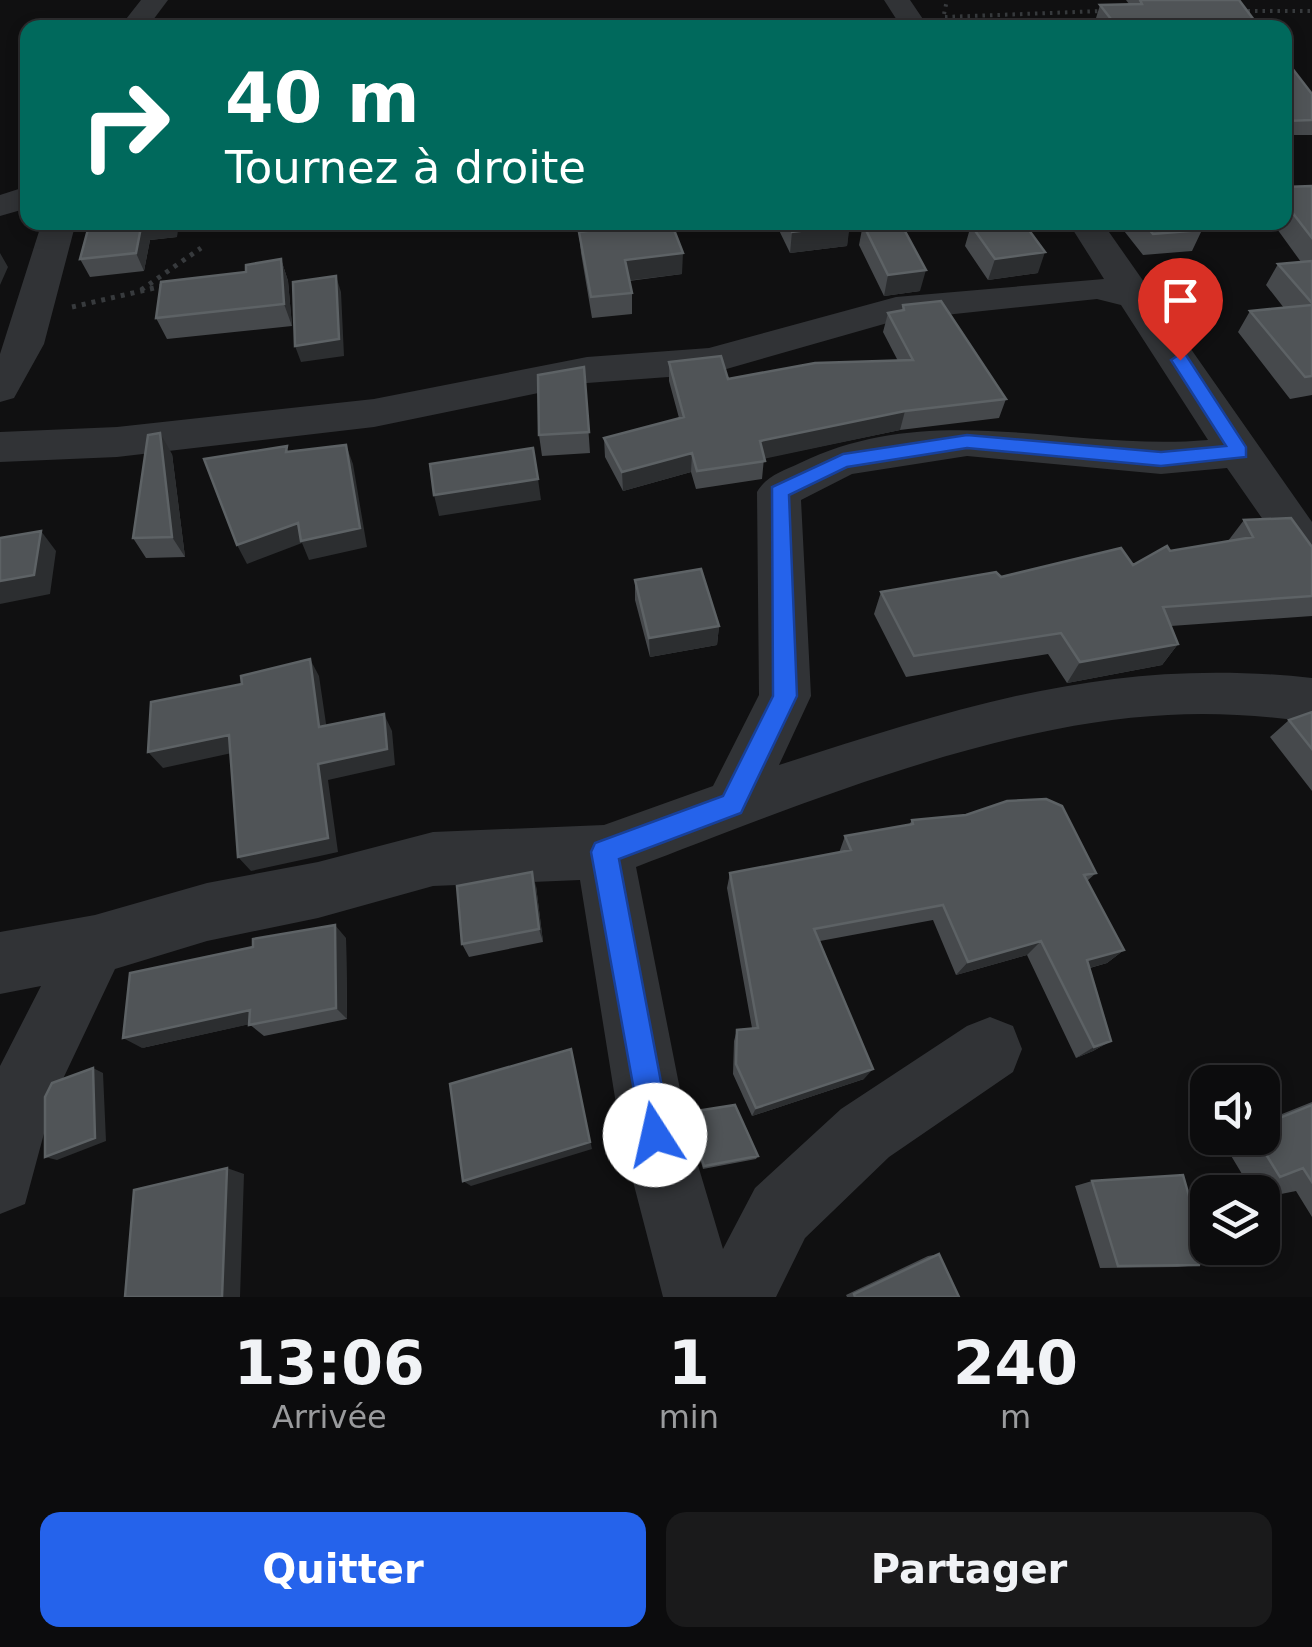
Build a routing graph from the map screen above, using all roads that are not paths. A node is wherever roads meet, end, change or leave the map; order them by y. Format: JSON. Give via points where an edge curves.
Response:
{"nodes":[{"id":1,"x":155,"y":0,"type":"edge"},
{"id":2,"x":139,"y":20,"type":"edge"},
{"id":3,"x":57,"y":230,"type":"edge"},
{"id":4,"x":1092,"y":230,"type":"edge"},
{"id":5,"x":1140,"y":298,"type":"junction"},
{"id":6,"x":0,"y":389,"type":"edge"},
{"id":7,"x":0,"y":446,"type":"edge"},
{"id":8,"x":1239,"y":452,"type":"junction"},
{"id":9,"x":1312,"y":554,"type":"edge"},
{"id":10,"x":1312,"y":700,"type":"edge"},
{"id":11,"x":732,"y":804,"type":"junction"},
{"id":12,"x":604,"y":852,"type":"junction"},
{"id":13,"x":94,"y":945,"type":"junction"},
{"id":14,"x":0,"y":963,"type":"edge"},
{"id":15,"x":990,"y":1049,"type":"dead end"},
{"id":16,"x":0,"y":1179,"type":"edge"},
{"id":17,"x":700,"y":1297,"type":"edge"},
{"id":18,"x":737,"y":1297,"type":"edge"}],
"edges":[{"from":1,"to":2,"type":"street"},
{"from":3,"to":6,"type":"street","via":[[24,344]]},
{"from":4,"to":5,"type":"street"},
{"from":5,"to":7,"type":"street","via":[[1097,288],[896,309],[708,361],[587,370],[374,413],[116,442]]},
{"from":5,"to":8,"type":"street"},
{"from":8,"to":9,"type":"street"},
{"from":8,"to":11,"type":"street","via":[[1161,459],[967,441],[843,460],[779,492],[785,696]]},
{"from":10,"to":11,"type":"street","via":[[1171,692],[1005,718]]},
{"from":11,"to":12,"type":"street"},
{"from":12,"to":13,"type":"street","via":[[433,859]]},
{"from":12,"to":17,"type":"street","via":[[655,1135]]},
{"from":13,"to":14,"type":"street"},
{"from":13,"to":16,"type":"street","via":[[22,1094]]},
{"from":15,"to":18,"type":"street","via":[[865,1133],[780,1214]]}]}
